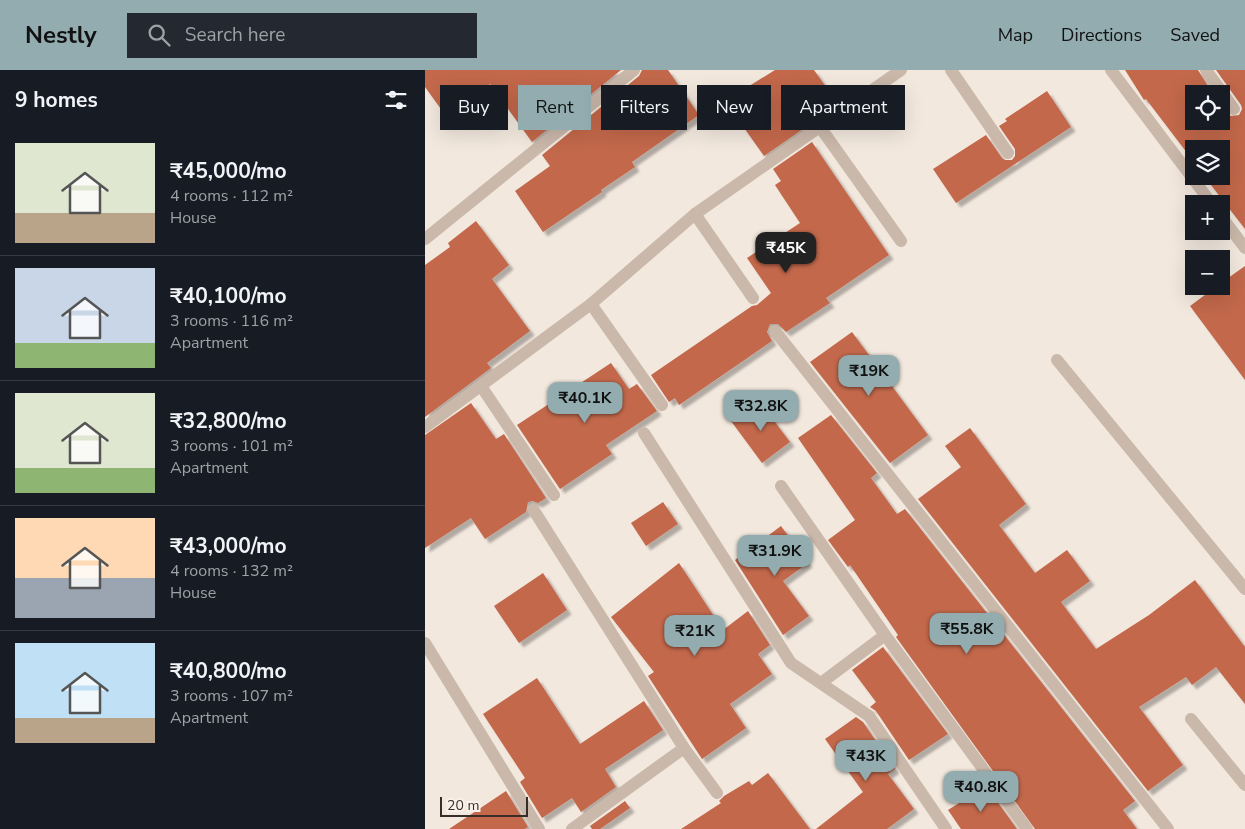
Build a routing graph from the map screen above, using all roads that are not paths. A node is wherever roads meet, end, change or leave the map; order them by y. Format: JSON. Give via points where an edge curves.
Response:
{"nodes":[{"id":1,"x":634,"y":70,"type":"edge"},
{"id":2,"x":901,"y":70,"type":"edge"},
{"id":3,"x":951,"y":70,"type":"edge"},
{"id":4,"x":1111,"y":70,"type":"edge"},
{"id":5,"x":1206,"y":70,"type":"edge"},
{"id":6,"x":880,"y":85,"type":"edge"},
{"id":7,"x":1234,"y":109,"type":"dead end"},
{"id":8,"x":816,"y":130,"type":"edge"},
{"id":9,"x":822,"y":130,"type":"edge"},
{"id":10,"x":1009,"y":153,"type":"dead end"},
{"id":11,"x":1205,"y":195,"type":"edge"},
{"id":12,"x":695,"y":214,"type":"junction"},
{"id":13,"x":1230,"y":228,"type":"edge"},
{"id":14,"x":425,"y":239,"type":"edge"},
{"id":15,"x":901,"y":241,"type":"dead end"},
{"id":16,"x":1245,"y":248,"type":"edge"},
{"id":17,"x":753,"y":298,"type":"dead end"},
{"id":18,"x":591,"y":304,"type":"junction"},
{"id":19,"x":775,"y":331,"type":"dead end"},
{"id":20,"x":1057,"y":360,"type":"dead end"},
{"id":21,"x":481,"y":386,"type":"junction"},
{"id":22,"x":662,"y":405,"type":"dead end"},
{"id":23,"x":425,"y":427,"type":"edge"},
{"id":24,"x":644,"y":433,"type":"dead end"},
{"id":25,"x":781,"y":486,"type":"dead end"},
{"id":26,"x":554,"y":495,"type":"dead end"},
{"id":27,"x":533,"y":509,"type":"dead end"},
{"id":28,"x":1245,"y":589,"type":"edge"},
{"id":29,"x":885,"y":635,"type":"junction"},
{"id":30,"x":425,"y":643,"type":"edge"},
{"id":31,"x":821,"y":683,"type":"junction"},
{"id":32,"x":1191,"y":719,"type":"dead end"},
{"id":33,"x":684,"y":748,"type":"junction"},
{"id":34,"x":1245,"y":785,"type":"edge"},
{"id":35,"x":717,"y":794,"type":"dead end"},
{"id":36,"x":539,"y":829,"type":"edge"},
{"id":37,"x":571,"y":829,"type":"edge"},
{"id":38,"x":946,"y":829,"type":"edge"},
{"id":39,"x":1027,"y":829,"type":"edge"},
{"id":40,"x":1168,"y":829,"type":"edge"}],
"edges":[{"from":1,"to":14,"type":"street"},
{"from":2,"to":6,"type":"street"},
{"from":3,"to":10,"type":"street"},
{"from":4,"to":11,"type":"street"},
{"from":5,"to":7,"type":"street"},
{"from":8,"to":12,"type":"street"},
{"from":9,"to":15,"type":"street"},
{"from":12,"to":17,"type":"street"},
{"from":12,"to":18,"type":"street"},
{"from":13,"to":16,"type":"street"},
{"from":18,"to":21,"type":"street"},
{"from":18,"to":22,"type":"street"},
{"from":19,"to":40,"type":"street"},
{"from":20,"to":28,"type":"street"},
{"from":21,"to":23,"type":"street"},
{"from":21,"to":26,"type":"street"},
{"from":24,"to":31,"type":"street","via":[[791,663]]},
{"from":25,"to":29,"type":"street"},
{"from":27,"to":33,"type":"street"},
{"from":29,"to":31,"type":"street"},
{"from":29,"to":39,"type":"street"},
{"from":30,"to":36,"type":"street"},
{"from":31,"to":38,"type":"street","via":[[869,716]]},
{"from":32,"to":34,"type":"street"},
{"from":33,"to":35,"type":"street"},
{"from":33,"to":37,"type":"street"}]}
